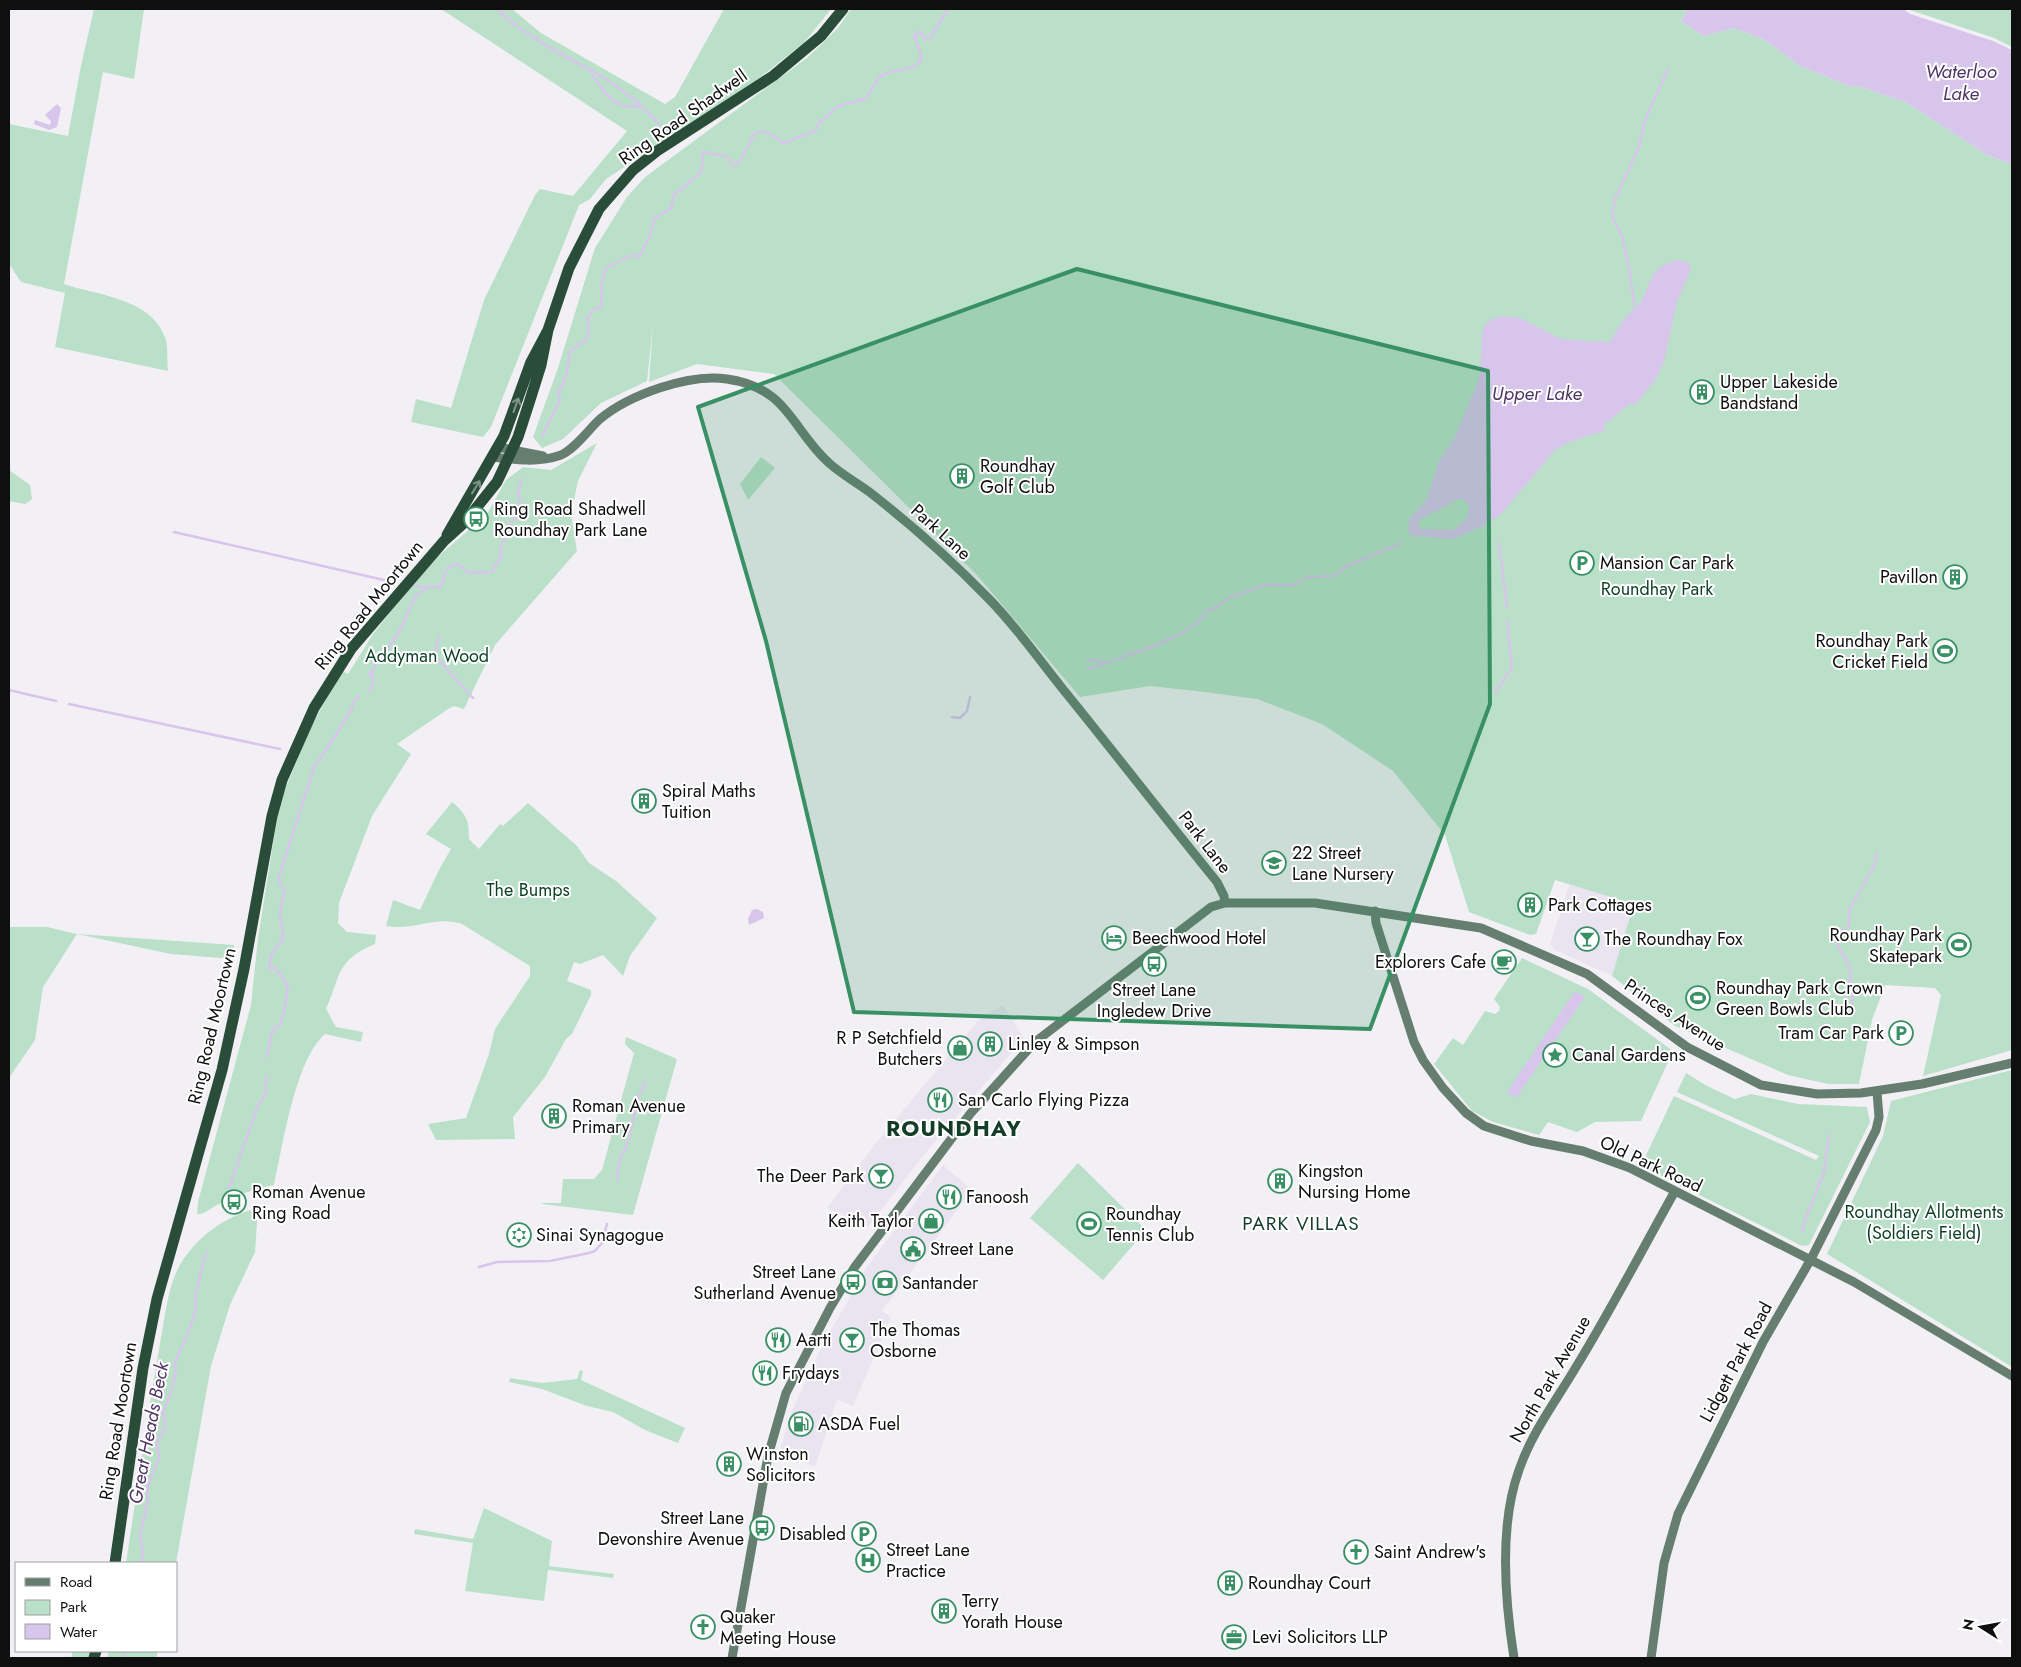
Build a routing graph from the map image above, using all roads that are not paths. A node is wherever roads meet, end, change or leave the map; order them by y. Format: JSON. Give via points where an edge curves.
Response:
{"nodes":[{"id":1,"x":843,"y":9,"type":"edge"},
{"id":2,"x":548,"y":330,"type":"junction"},
{"id":3,"x":496,"y":452,"type":"junction"},
{"id":4,"x":511,"y":454,"type":"junction"},
{"id":5,"x":444,"y":541,"type":"junction"},
{"id":6,"x":1225,"y":903,"type":"junction"},
{"id":7,"x":1375,"y":911,"type":"junction"},
{"id":8,"x":2012,"y":1063,"type":"edge"},
{"id":9,"x":1877,"y":1092,"type":"junction"},
{"id":10,"x":1675,"y":1191,"type":"junction"},
{"id":11,"x":1811,"y":1259,"type":"junction"},
{"id":12,"x":2012,"y":1376,"type":"edge"},
{"id":13,"x":115,"y":1562,"type":"edge"},
{"id":14,"x":732,"y":1658,"type":"edge"},
{"id":15,"x":1514,"y":1658,"type":"edge"},
{"id":16,"x":1651,"y":1658,"type":"edge"}],
"edges":[{"from":1,"to":2,"type":"highway","name":"Ring Road Shadwell","via":[[792,62],[657,151],[616,187],[596,214],[579,246]]},
{"from":3,"to":2,"type":"highway","name":"Ring Road Shadwell","one_way":true,"via":[[531,362]]},
{"from":2,"to":4,"type":"highway","name":"Ring Road Shadwell","via":[[541,365]]},
{"from":3,"to":4,"type":"street","name":"Park Lane"},
{"from":5,"to":3,"type":"highway","name":"Ring Road Moortown","one_way":true},
{"from":4,"to":5,"type":"highway","name":"Ring Road Moortown","via":[[485,500]]},
{"from":4,"to":6,"type":"street","name":"Park Lane","via":[[538,460],[570,449],[620,405],[654,390],[709,378],[748,384],[767,393],[783,404],[828,462],[910,526],[998,608],[1217,882]]},
{"from":5,"to":13,"type":"highway","name":"Ring Road Moortown","via":[[338,668],[304,728],[282,780],[222,1070],[157,1298],[143,1368]]},
{"from":6,"to":7,"type":"street","via":[[1315,903]]},
{"from":6,"to":14,"type":"street","via":[[1200,914],[1035,1042],[970,1114],[854,1268],[786,1393],[768,1456]]},
{"from":7,"to":9,"type":"street","name":"Princes Avenue","via":[[1480,928],[1505,937],[1587,974],[1687,1047],[1761,1085],[1817,1094]]},
{"from":7,"to":10,"type":"street","name":"Old Park Road","via":[[1414,1042],[1443,1088],[1466,1113],[1484,1126],[1514,1137],[1607,1158]]},
{"from":8,"to":9,"type":"street","name":"Princes Avenue"},
{"from":9,"to":11,"type":"street","name":"Lidgett Park Road","via":[[1879,1116],[1876,1130]]},
{"from":10,"to":11,"type":"street","name":"Old Park Road"},
{"from":10,"to":15,"type":"street","name":"North Park Avenue","via":[[1577,1366],[1537,1429],[1518,1470],[1510,1505],[1506,1560]]},
{"from":11,"to":12,"type":"street","name":"Old Park Road"},
{"from":11,"to":16,"type":"street","name":"Lidgett Park Road","via":[[1763,1342],[1678,1514],[1664,1563]]}]}
